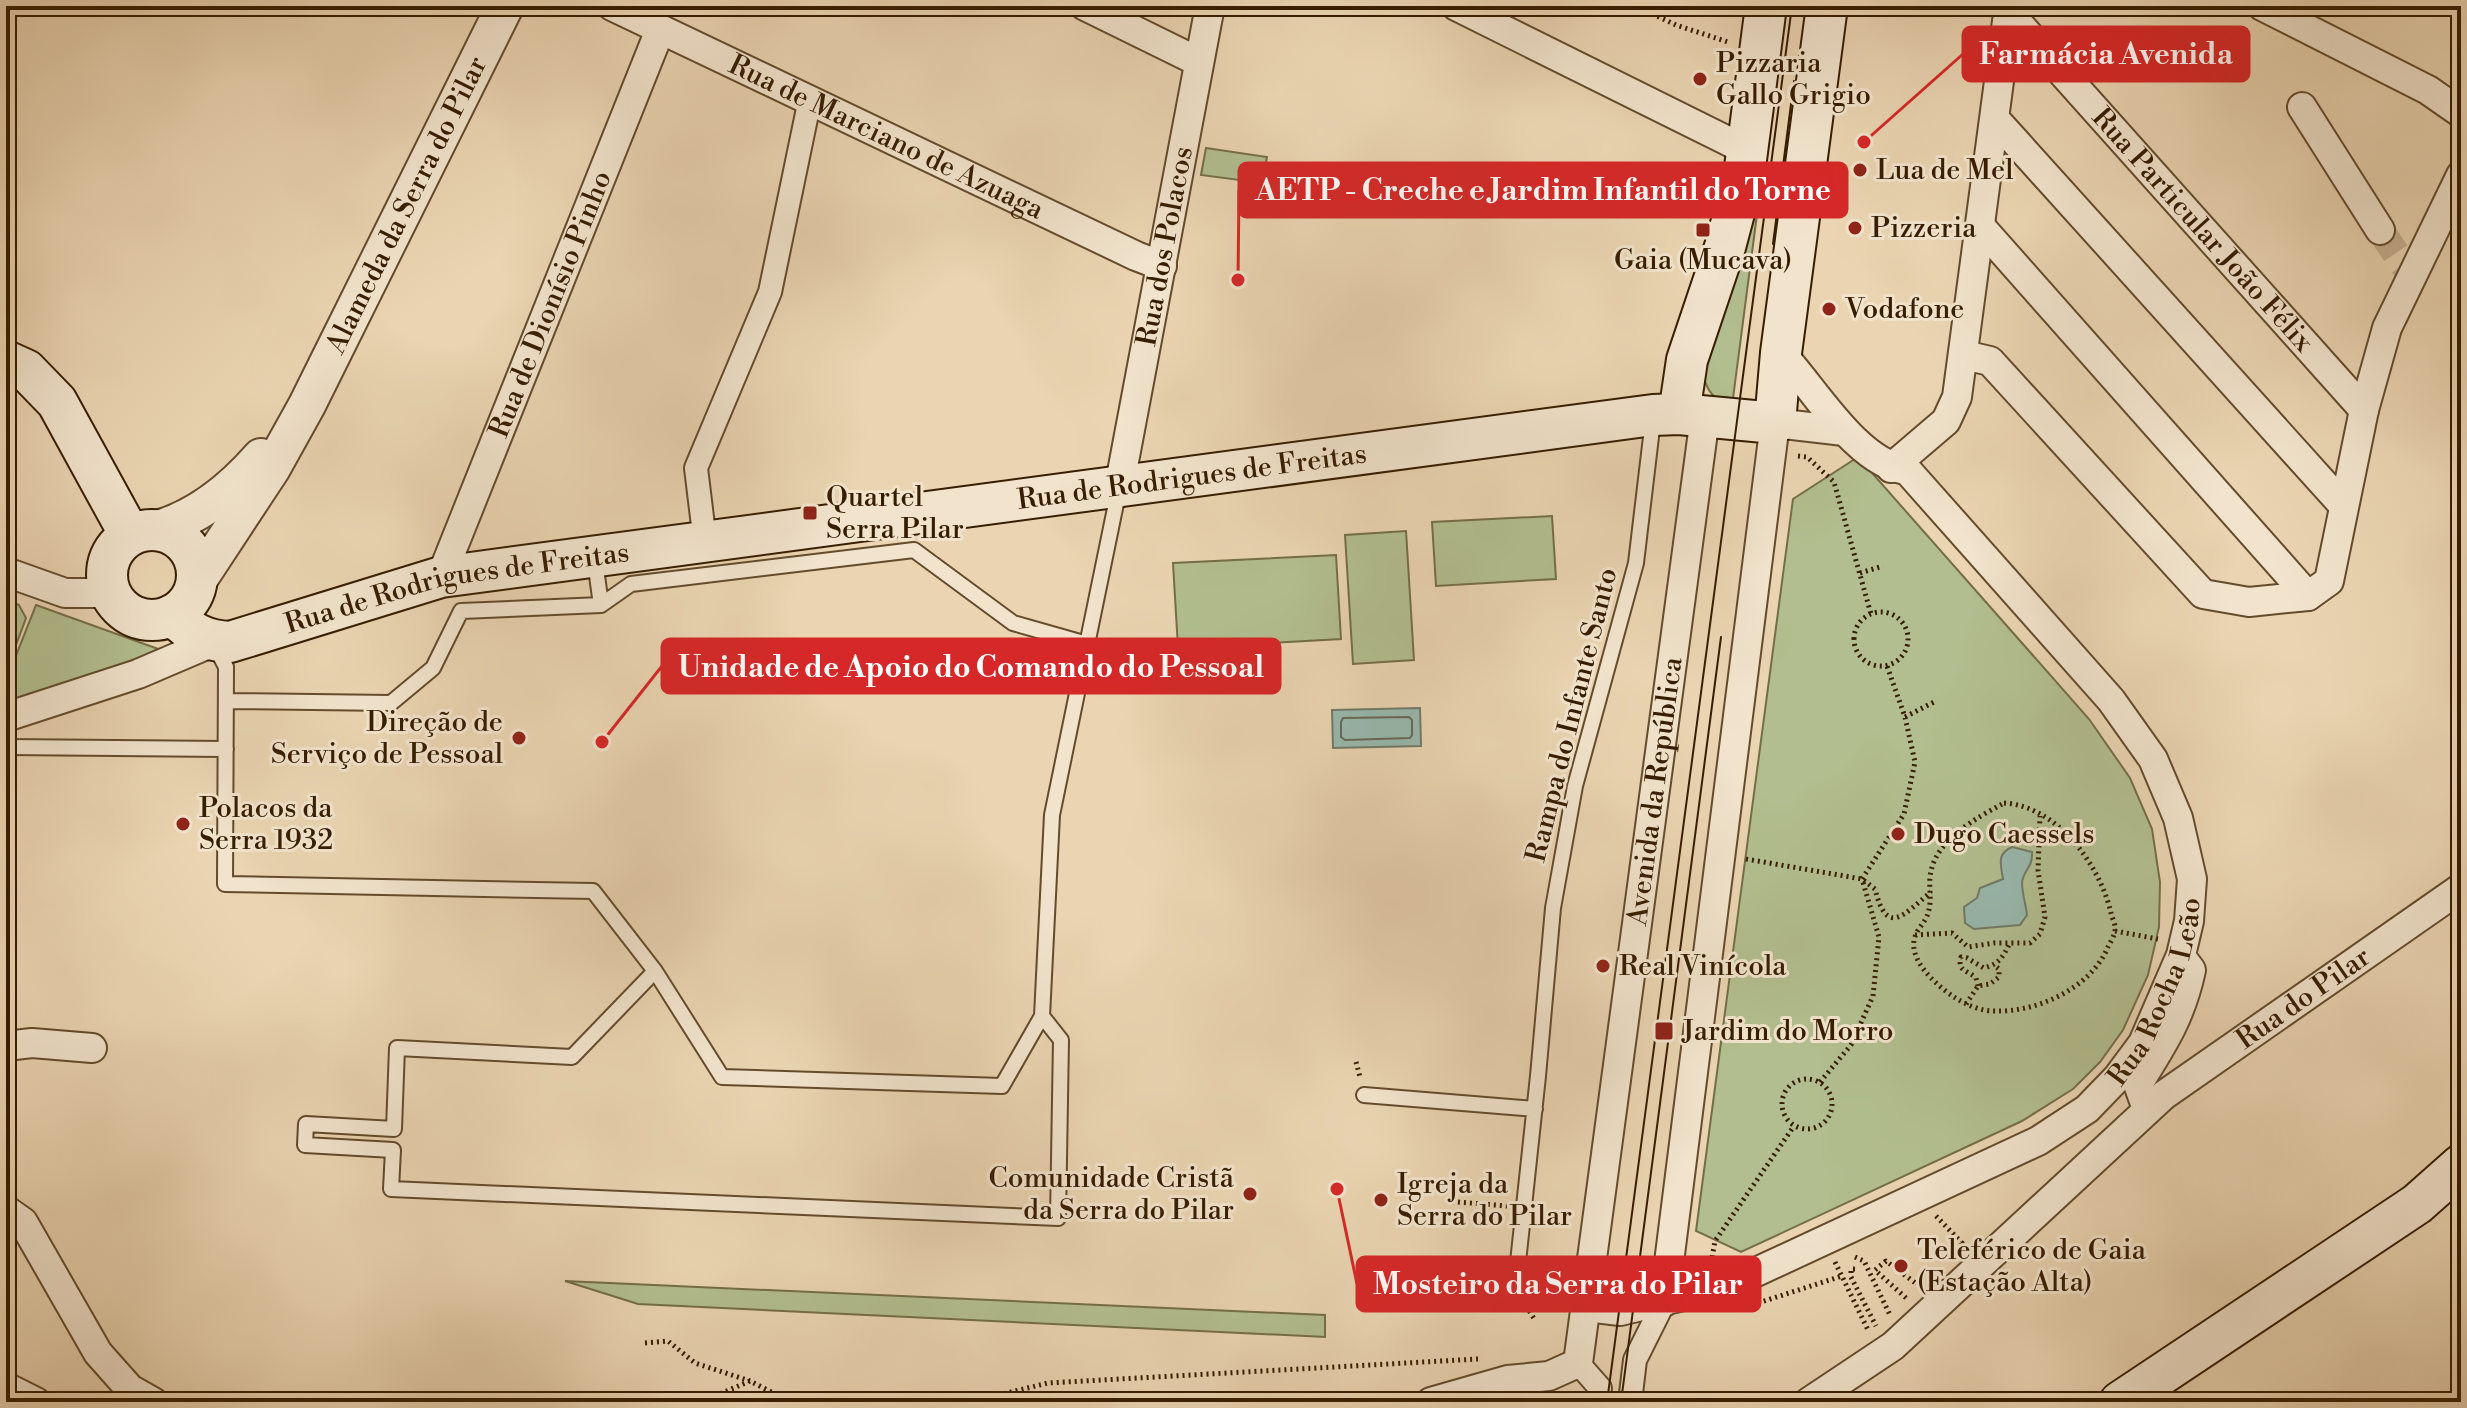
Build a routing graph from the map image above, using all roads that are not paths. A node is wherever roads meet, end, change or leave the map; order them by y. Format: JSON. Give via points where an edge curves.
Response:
{"nodes":[{"id":1,"x":505,"y":6,"type":"edge"},
{"id":2,"x":612,"y":6,"type":"edge"},
{"id":3,"x":1085,"y":6,"type":"edge"},
{"id":4,"x":1210,"y":6,"type":"edge"},
{"id":5,"x":1456,"y":6,"type":"edge"},
{"id":6,"x":1766,"y":6,"type":"edge"},
{"id":7,"x":1827,"y":6,"type":"edge"},
{"id":8,"x":2262,"y":6,"type":"edge"},
{"id":9,"x":2009,"y":9,"type":"edge"},
{"id":10,"x":660,"y":30,"type":"junction"},
{"id":11,"x":1199,"y":62,"type":"junction"},
{"id":12,"x":810,"y":99,"type":"junction"},
{"id":13,"x":2302,"y":107,"type":"dead end"},
{"id":14,"x":2461,"y":113,"type":"edge"},
{"id":15,"x":1995,"y":119,"type":"junction"},
{"id":16,"x":1746,"y":150,"type":"junction"},
{"id":17,"x":2461,"y":175,"type":"edge"},
{"id":18,"x":1803,"y":182,"type":"junction"},
{"id":19,"x":1981,"y":227,"type":"junction"},
{"id":20,"x":2380,"y":230,"type":"tunnel mouth"},
{"id":21,"x":1162,"y":266,"type":"junction"},
{"id":22,"x":1781,"y":353,"type":"junction"},
{"id":23,"x":1964,"y":355,"type":"junction"},
{"id":24,"x":6,"y":361,"type":"edge"},
{"id":25,"x":307,"y":405,"type":"junction"},
{"id":26,"x":2364,"y":410,"type":"junction"},
{"id":27,"x":1679,"y":415,"type":"junction"},
{"id":28,"x":1775,"y":423,"type":"junction"},
{"id":29,"x":1844,"y":431,"type":"junction"},
{"id":30,"x":1891,"y":468,"type":"junction"},
{"id":31,"x":1119,"y":488,"type":"junction"},
{"id":32,"x":2343,"y":505,"type":"junction"},
{"id":33,"x":142,"y":532,"type":"junction"},
{"id":34,"x":705,"y":542,"type":"junction"},
{"id":35,"x":594,"y":556,"type":"junction"},
{"id":36,"x":6,"y":572,"type":"edge"},
{"id":37,"x":441,"y":577,"type":"junction"},
{"id":38,"x":197,"y":582,"type":"junction"},
{"id":39,"x":111,"y":593,"type":"junction"},
{"id":40,"x":2308,"y":596,"type":"junction"},
{"id":41,"x":601,"y":605,"type":"junction"},
{"id":42,"x":172,"y":615,"type":"junction"},
{"id":43,"x":213,"y":642,"type":"junction"},
{"id":44,"x":1087,"y":644,"type":"junction"},
{"id":45,"x":227,"y":701,"type":"junction"},
{"id":46,"x":6,"y":717,"type":"edge"},
{"id":47,"x":6,"y":747,"type":"edge"},
{"id":48,"x":226,"y":749,"type":"junction"},
{"id":49,"x":2461,"y":888,"type":"edge"},
{"id":50,"x":2181,"y":955,"type":"junction"},
{"id":51,"x":655,"y":971,"type":"junction"},
{"id":52,"x":1042,"y":1016,"type":"junction"},
{"id":53,"x":6,"y":1046,"type":"edge"},
{"id":54,"x":92,"y":1048,"type":"dead end"},
{"id":55,"x":1364,"y":1095,"type":"dead end"},
{"id":56,"x":1535,"y":1109,"type":"junction"},
{"id":57,"x":2147,"y":1109,"type":"junction"},
{"id":58,"x":2461,"y":1165,"type":"edge"},
{"id":59,"x":6,"y":1210,"type":"edge"},
{"id":60,"x":1515,"y":1290,"type":"road end"},
{"id":61,"x":1664,"y":1302,"type":"junction"},
{"id":62,"x":1587,"y":1307,"type":"junction"},
{"id":63,"x":1578,"y":1363,"type":"junction"},
{"id":64,"x":6,"y":1387,"type":"edge"},
{"id":65,"x":1599,"y":1395,"type":"edge"},
{"id":66,"x":36,"y":1402,"type":"edge"},
{"id":67,"x":153,"y":1402,"type":"edge"},
{"id":68,"x":1431,"y":1402,"type":"edge"},
{"id":69,"x":1630,"y":1402,"type":"edge"},
{"id":70,"x":1809,"y":1402,"type":"edge"},
{"id":71,"x":2120,"y":1402,"type":"edge"}],
"edges":[{"from":1,"to":25,"type":"street","name":"Alameda da Serra do Pilar"},
{"from":2,"to":10,"type":"street","name":"Rua de Marciano de Azuaga"},
{"from":3,"to":11,"type":"street"},
{"from":4,"to":11,"type":"street","name":"Rua dos Polacos"},
{"from":5,"to":16,"type":"street"},
{"from":6,"to":16,"type":"main road","name":"Avenida da República"},
{"from":7,"to":18,"type":"main road"},
{"from":8,"to":14,"type":"street","via":[[2428,90]]},
{"from":9,"to":15,"type":"street","name":"Rua Particular João Félix"},
{"from":9,"to":26,"type":"street","name":"Rua Particular João Félix"},
{"from":10,"to":12,"type":"street","name":"Rua de Marciano de Azuaga"},
{"from":10,"to":37,"type":"street","name":"Rua de Dionísio Pinho"},
{"from":11,"to":21,"type":"street","name":"Rua dos Polacos"},
{"from":12,"to":21,"type":"street","name":"Rua de Marciano de Azuaga"},
{"from":12,"to":34,"type":"street","via":[[770,292],[696,468]]},
{"from":13,"to":20,"type":"street"},
{"from":15,"to":19,"type":"street","name":"Rua Particular João Félix"},
{"from":15,"to":32,"type":"street"},
{"from":16,"to":18,"type":"main road"},
{"from":16,"to":27,"type":"main road","name":"Avenida da República","via":[[1727,240],[1687,360]]},
{"from":17,"to":26,"type":"street","via":[[2387,328]]},
{"from":18,"to":22,"type":"main road"},
{"from":19,"to":23,"type":"street","name":"Rua Particular João Félix"},
{"from":19,"to":40,"type":"street"},
{"from":21,"to":31,"type":"street","name":"Rua dos Polacos"},
{"from":22,"to":28,"type":"main road"},
{"from":22,"to":29,"type":"street","name":"Rua Rocha Leão"},
{"from":23,"to":30,"type":"street","name":"Rua Particular João Félix","via":[[1957,397],[1946,421]]},
{"from":23,"to":40,"type":"street","via":[[1990,361],[2203,594],[2249,602]]},
{"from":24,"to":33,"type":"main road","via":[[26,370],[57,402]]},
{"from":25,"to":33,"type":"street","name":"Alameda da Serra do Pilar","via":[[247,472],[211,503],[180,522]]},
{"from":25,"to":38,"type":"street","name":"Alameda da Serra do Pilar"},
{"from":26,"to":32,"type":"street"},
{"from":27,"to":28,"type":"main road"},
{"from":27,"to":31,"type":"main road","name":"Rua de Rodrigues de Freitas"},
{"from":27,"to":56,"type":"lane","name":"Rampa do Infante Santo","via":[[1575,786],[1553,908]]},
{"from":27,"to":62,"type":"street","name":"Avenida da República"},
{"from":28,"to":29,"type":"street"},
{"from":28,"to":61,"type":"street"},
{"from":29,"to":30,"type":"street","name":"Rua Rocha Leão"},
{"from":30,"to":50,"type":"street","name":"Rua Rocha Leão","via":[[1907,470],[2111,700],[2153,759],[2178,818],[2192,879]]},
{"from":31,"to":34,"type":"main road","name":"Rua de Rodrigues de Freitas"},
{"from":31,"to":44,"type":"lane"},
{"from":32,"to":40,"type":"street","via":[[2329,581]]},
{"from":33,"to":38,"type":"main road","via":[[169,533],[182,541],[192,553]]},
{"from":33,"to":39,"type":"main road","via":[[119,543],[107,567]]},
{"from":34,"to":35,"type":"main road","name":"Rua de Rodrigues de Freitas"},
{"from":35,"to":37,"type":"main road","name":"Rua de Rodrigues de Freitas"},
{"from":35,"to":41,"type":"lane"},
{"from":36,"to":39,"type":"street","via":[[65,593]]},
{"from":37,"to":43,"type":"main road","name":"Rua de Rodrigues de Freitas","via":[[230,642]]},
{"from":38,"to":42,"type":"main road","via":[[192,596]]},
{"from":39,"to":42,"type":"main road","via":[[118,605],[143,619]]},
{"from":41,"to":44,"type":"lane","via":[[631,584],[914,550],[1013,623]]},
{"from":41,"to":45,"type":"lane","via":[[461,611],[433,668],[391,703]]},
{"from":42,"to":43,"type":"main road","via":[[189,631]]},
{"from":43,"to":45,"type":"lane","via":[[226,667]]},
{"from":43,"to":46,"type":"street","name":"Rua de Rodrigues de Freitas","via":[[138,674]]},
{"from":44,"to":52,"type":"lane","via":[[1052,815]]},
{"from":45,"to":48,"type":"lane"},
{"from":47,"to":48,"type":"lane"},
{"from":48,"to":51,"type":"lane","via":[[225,884],[593,891]]},
{"from":49,"to":57,"type":"street","name":"Rua do Pilar"},
{"from":50,"to":57,"type":"street","via":[[2191,970],[2184,1002],[2138,1084]]},
{"from":50,"to":61,"type":"street","name":"Rua Rocha Leão","via":[[2143,1043],[2087,1109],[2038,1141],[1726,1286]]},
{"from":51,"to":52,"type":"lane","via":[[722,1077],[1002,1086]]},
{"from":51,"to":52,"type":"lane","via":[[572,1057],[397,1048],[394,1129],[306,1124],[305,1145],[393,1150],[391,1189],[1058,1218],[1061,1040]]},
{"from":53,"to":54,"type":"street"},
{"from":55,"to":56,"type":"lane"},
{"from":56,"to":60,"type":"lane","name":"Rampa do Infante Santo"},
{"from":57,"to":70,"type":"street","name":"Rua do Pilar","via":[[1893,1346]]},
{"from":58,"to":71,"type":"main road","via":[[2417,1204]]},
{"from":59,"to":67,"type":"street","via":[[23,1222],[98,1353],[130,1389]]},
{"from":61,"to":62,"type":"street","via":[[1620,1311]]},
{"from":61,"to":69,"type":"street","via":[[1635,1360]]},
{"from":62,"to":63,"type":"street","name":"Avenida da República"},
{"from":63,"to":65,"type":"street"},
{"from":63,"to":68,"type":"street","via":[[1549,1376],[1508,1380]]},
{"from":64,"to":66,"type":"street"}]}
